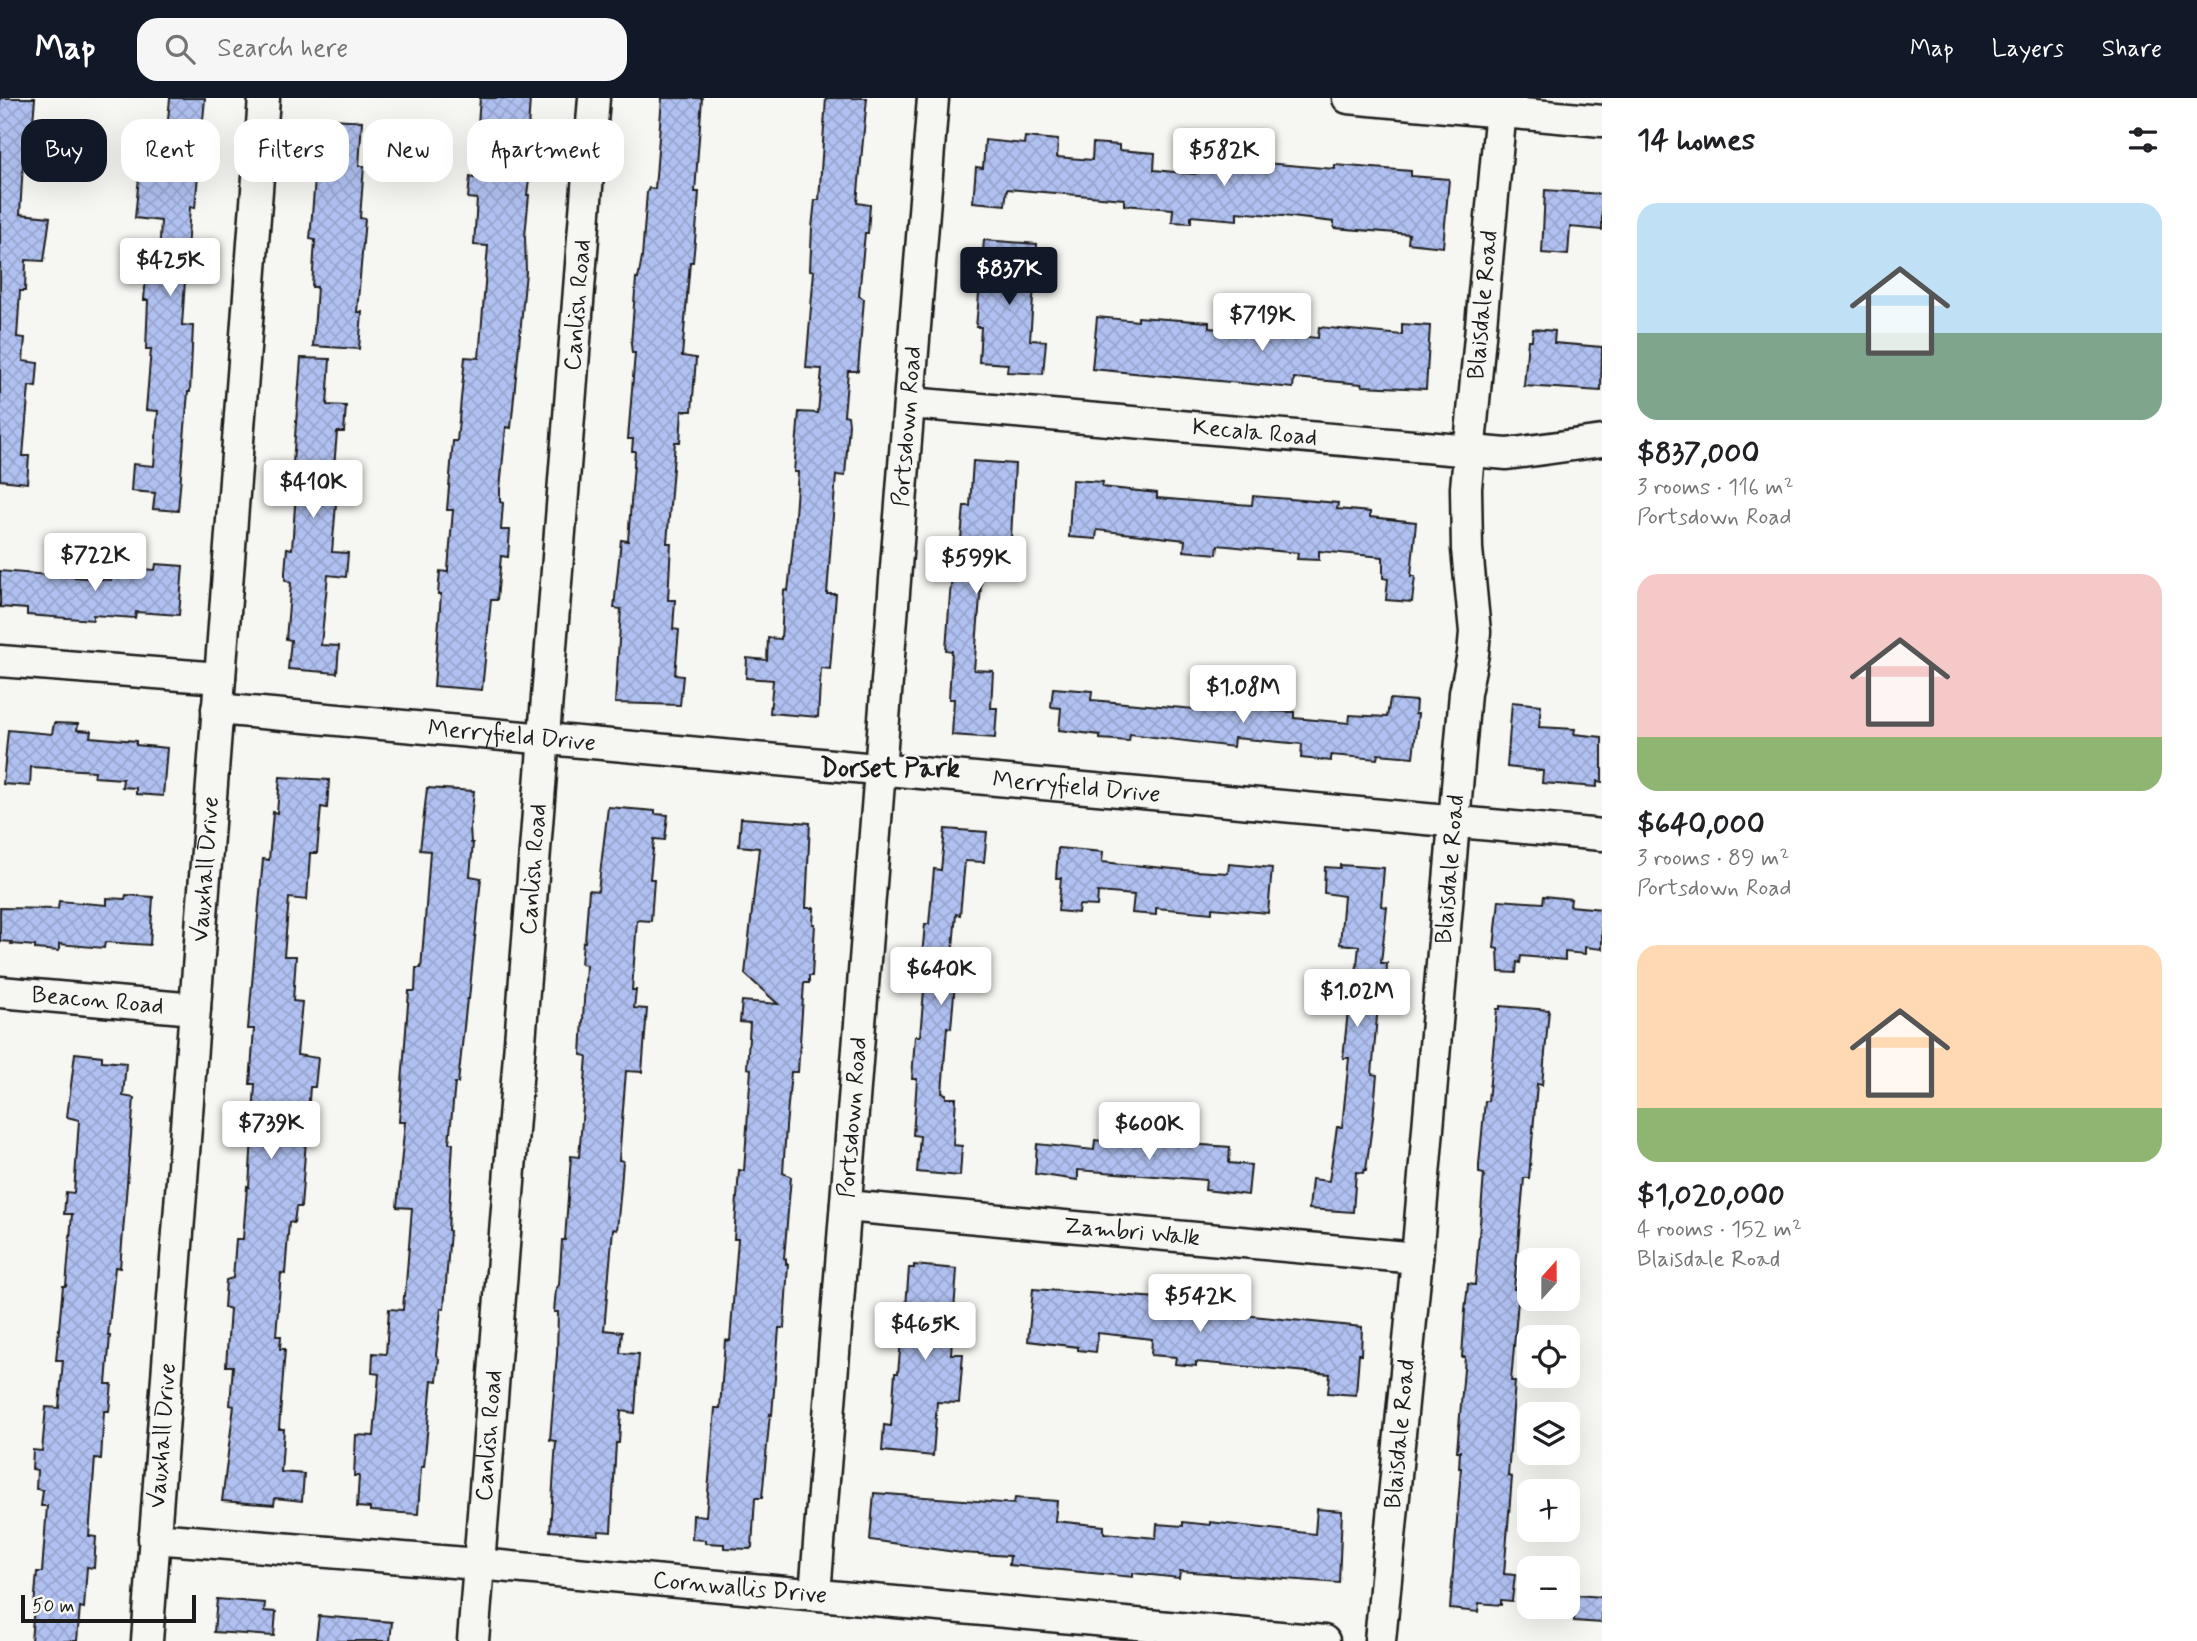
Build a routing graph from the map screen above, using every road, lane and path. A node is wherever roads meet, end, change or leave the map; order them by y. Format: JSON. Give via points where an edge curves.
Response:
{"nodes":[{"id":1,"x":264,"y":98,"type":"edge"},
{"id":2,"x":594,"y":98,"type":"edge"},
{"id":3,"x":933,"y":98,"type":"edge"},
{"id":4,"x":1348,"y":98,"type":"edge"},
{"id":5,"x":1501,"y":105,"type":"edge"},
{"id":6,"x":1602,"y":121,"type":"edge"},
{"id":7,"x":910,"y":403,"type":"junction"},
{"id":8,"x":1602,"y":441,"type":"edge"},
{"id":9,"x":1468,"y":451,"type":"junction"},
{"id":10,"x":0,"y":660,"type":"edge"},
{"id":11,"x":220,"y":678,"type":"junction"},
{"id":12,"x":217,"y":709,"type":"junction"},
{"id":13,"x":544,"y":737,"type":"junction"},
{"id":14,"x":881,"y":770,"type":"junction"},
{"id":15,"x":1454,"y":821,"type":"junction"},
{"id":16,"x":1602,"y":835,"type":"edge"},
{"id":17,"x":0,"y":992,"type":"edge"},
{"id":18,"x":195,"y":1009,"type":"junction"},
{"id":19,"x":846,"y":1206,"type":"junction"},
{"id":20,"x":1417,"y":1258,"type":"junction"},
{"id":21,"x":154,"y":1538,"type":"junction"},
{"id":22,"x":478,"y":1564,"type":"junction"},
{"id":23,"x":815,"y":1594,"type":"junction"},
{"id":24,"x":147,"y":1641,"type":"edge"},
{"id":25,"x":473,"y":1641,"type":"edge"},
{"id":26,"x":1324,"y":1641,"type":"edge"},
{"id":27,"x":1380,"y":1641,"type":"edge"}],
"edges":[{"from":1,"to":11,"type":"street","name":"Vauxhall Drive"},
{"from":2,"to":13,"type":"street","name":"Canlish Road"},
{"from":3,"to":7,"type":"street","name":"Portsdown Road"},
{"from":4,"to":5,"type":"street"},
{"from":5,"to":6,"type":"street"},
{"from":5,"to":9,"type":"street","name":"Blaisdale Road"},
{"from":7,"to":9,"type":"street","name":"Kecala Road"},
{"from":7,"to":14,"type":"street","name":"Portsdown Road"},
{"from":8,"to":9,"type":"street","name":"Kecala Road","via":[[1507,454]]},
{"from":9,"to":15,"type":"street","name":"Blaisdale Road","via":[[1467,550],[1475,632]]},
{"from":10,"to":11,"type":"street"},
{"from":11,"to":12,"type":"street","name":"Vauxhall Drive"},
{"from":12,"to":13,"type":"street","name":"Merryfield Drive"},
{"from":12,"to":18,"type":"street","name":"Vauxhall Drive"},
{"from":13,"to":14,"type":"street","name":"Merryfield Drive"},
{"from":13,"to":22,"type":"street","name":"Canlish Road"},
{"from":14,"to":15,"type":"street","name":"Merryfield Drive"},
{"from":14,"to":19,"type":"street","name":"Portsdown Road"},
{"from":15,"to":16,"type":"street","name":"Merryfield Drive"},
{"from":15,"to":20,"type":"street","name":"Blaisdale Road"},
{"from":17,"to":18,"type":"street","name":"Beacon Road"},
{"from":18,"to":21,"type":"street","name":"Vauxhall Drive"},
{"from":19,"to":20,"type":"street","name":"Zambri Walk"},
{"from":19,"to":23,"type":"street","name":"Portsdown Road"},
{"from":20,"to":27,"type":"street","name":"Blaisdale Road"},
{"from":21,"to":22,"type":"street","name":"Cornwallis Drive"},
{"from":21,"to":24,"type":"street","name":"Vauxhall Drive"},
{"from":22,"to":23,"type":"street","name":"Cornwallis Drive"},
{"from":22,"to":25,"type":"street","name":"Canlish Road"},
{"from":23,"to":26,"type":"street","name":"Cornwallis Drive"}]}
